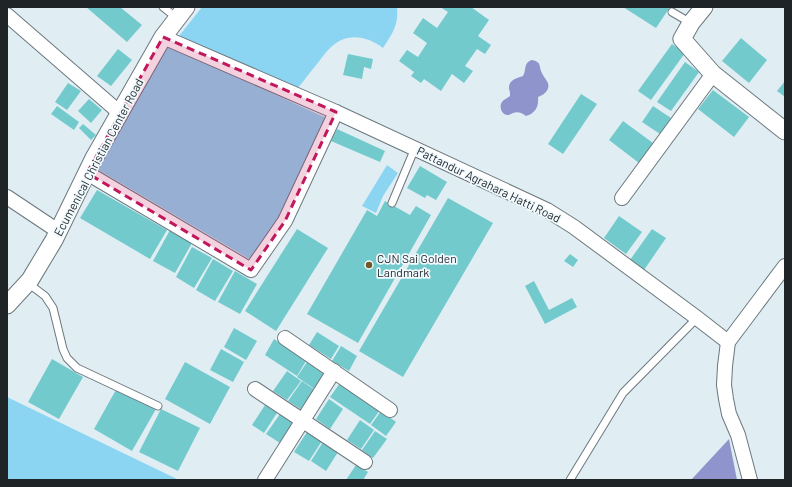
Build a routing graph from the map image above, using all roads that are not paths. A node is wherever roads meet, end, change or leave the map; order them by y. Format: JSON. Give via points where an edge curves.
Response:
{"nodes":[{"id":1,"x":163,"y":7,"type":"edge"},
{"id":2,"x":704,"y":7,"type":"edge"},
{"id":3,"x":182,"y":12,"type":"edge"},
{"id":4,"x":672,"y":12,"type":"dead end"},
{"id":5,"x":7,"y":15,"type":"edge"},
{"id":6,"x":691,"y":23,"type":"junction"},
{"id":7,"x":163,"y":36,"type":"junction"},
{"id":8,"x":713,"y":74,"type":"junction"},
{"id":9,"x":336,"y":112,"type":"junction"},
{"id":10,"x":120,"y":113,"type":"junction"},
{"id":11,"x":785,"y":131,"type":"edge"},
{"id":12,"x":415,"y":148,"type":"junction"},
{"id":13,"x":88,"y":173,"type":"junction"},
{"id":14,"x":7,"y":197,"type":"edge"},
{"id":15,"x":622,"y":198,"type":"dead end"},
{"id":16,"x":392,"y":203,"type":"dead end"},
{"id":17,"x":58,"y":231,"type":"junction"},
{"id":18,"x":785,"y":266,"type":"edge"},
{"id":19,"x":27,"y":283,"type":"junction"},
{"id":20,"x":7,"y":305,"type":"edge"},
{"id":21,"x":697,"y":318,"type":"junction"},
{"id":22,"x":285,"y":338,"type":"dead end"},
{"id":23,"x":728,"y":342,"type":"junction"},
{"id":24,"x":334,"y":371,"type":"junction"},
{"id":25,"x":255,"y":389,"type":"dead end"},
{"id":26,"x":158,"y":406,"type":"dead end"},
{"id":27,"x":390,"y":410,"type":"dead end"},
{"id":28,"x":302,"y":420,"type":"junction"},
{"id":29,"x":365,"y":462,"type":"dead end"},
{"id":30,"x":265,"y":480,"type":"edge"},
{"id":31,"x":570,"y":480,"type":"edge"},
{"id":32,"x":750,"y":480,"type":"edge"}],
"edges":[{"from":1,"to":3,"type":"lane"},
{"from":2,"to":6,"type":"street"},
{"from":3,"to":7,"type":"street","name":"Ecumenical Christian Center Road"},
{"from":4,"to":6,"type":"lane"},
{"from":5,"to":10,"type":"street"},
{"from":6,"to":8,"type":"street","via":[[682,39]]},
{"from":7,"to":9,"type":"street","name":"Pattandur Agrahara Hatti Road"},
{"from":7,"to":10,"type":"street","name":"Ecumenical Christian Center Road"},
{"from":8,"to":11,"type":"street"},
{"from":8,"to":15,"type":"street"},
{"from":9,"to":12,"type":"street","name":"Pattandur Agrahara Hatti Road"},
{"from":9,"to":13,"type":"street","via":[[285,221],[252,270]]},
{"from":10,"to":13,"type":"street","name":"Ecumenical Christian Center Road"},
{"from":12,"to":16,"type":"lane"},
{"from":12,"to":21,"type":"street","name":"Pattandur Agrahara Hatti Road","via":[[547,210],[574,226]]},
{"from":13,"to":17,"type":"street","name":"Ecumenical Christian Center Road"},
{"from":14,"to":17,"type":"street"},
{"from":17,"to":19,"type":"street","name":"Ecumenical Christian Center Road"},
{"from":18,"to":23,"type":"street"},
{"from":19,"to":20,"type":"street","name":"Ecumenical Christian Center Road"},
{"from":19,"to":26,"type":"lane","via":[[45,296],[53,308],[63,349],[71,363]]},
{"from":21,"to":23,"type":"street","name":"Pattandur Agrahara Hatti Road"},
{"from":21,"to":31,"type":"lane","via":[[623,393]]},
{"from":22,"to":24,"type":"street"},
{"from":23,"to":32,"type":"street","via":[[724,385],[726,399]]},
{"from":24,"to":27,"type":"street"},
{"from":24,"to":28,"type":"street"},
{"from":25,"to":28,"type":"street"},
{"from":28,"to":29,"type":"street"},
{"from":28,"to":30,"type":"street"}]}
